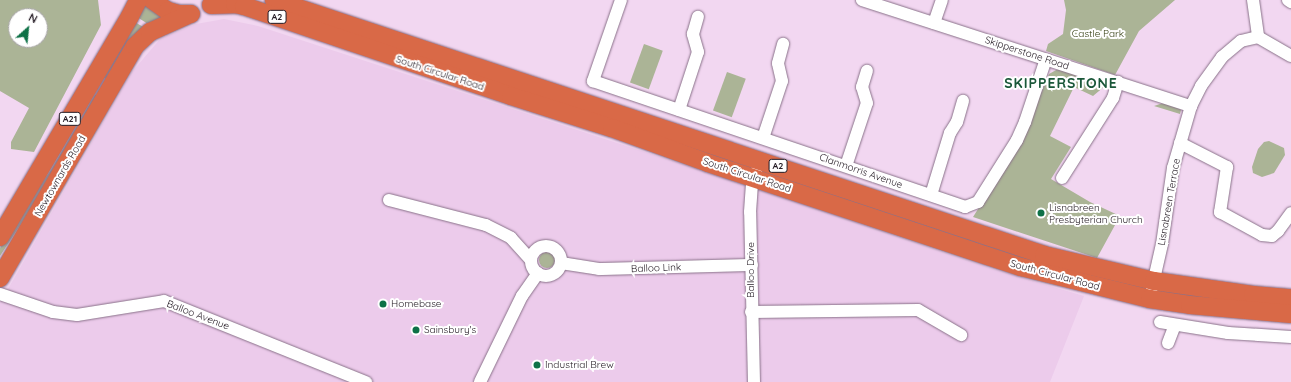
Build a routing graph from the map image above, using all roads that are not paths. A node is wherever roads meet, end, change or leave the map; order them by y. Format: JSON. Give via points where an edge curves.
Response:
{"nodes":[{"id":1,"x":138,"y":0,"type":"edge"},
{"id":2,"x":152,"y":0,"type":"edge"},
{"id":3,"x":274,"y":0,"type":"edge"},
{"id":4,"x":621,"y":0,"type":"edge"},
{"id":5,"x":862,"y":0,"type":"edge"},
{"id":6,"x":942,"y":0,"type":"edge"},
{"id":7,"x":1253,"y":0,"type":"edge"},
{"id":8,"x":1288,"y":0,"type":"edge"},
{"id":9,"x":1291,"y":2,"type":"edge"},
{"id":10,"x":214,"y":3,"type":"edge"},
{"id":11,"x":190,"y":14,"type":"junction"},
{"id":12,"x":698,"y":17,"type":"dead end"},
{"id":13,"x":934,"y":23,"type":"junction"},
{"id":14,"x":1258,"y":37,"type":"junction"},
{"id":15,"x":783,"y":44,"type":"dead end"},
{"id":16,"x":1291,"y":56,"type":"edge"},
{"id":17,"x":1046,"y":59,"type":"junction"},
{"id":18,"x":867,"y":71,"type":"dead end"},
{"id":19,"x":1118,"y":82,"type":"junction"},
{"id":20,"x":963,"y":101,"type":"dead end"},
{"id":21,"x":1191,"y":106,"type":"junction"},
{"id":22,"x":679,"y":110,"type":"junction"},
{"id":23,"x":763,"y":138,"type":"junction"},
{"id":24,"x":1180,"y":143,"type":"junction"},
{"id":25,"x":846,"y":166,"type":"junction"},
{"id":26,"x":758,"y":169,"type":"junction"},
{"id":27,"x":1062,"y":178,"type":"dead end"},
{"id":28,"x":931,"y":195,"type":"junction"},
{"id":29,"x":389,"y":200,"type":"dead end"},
{"id":30,"x":39,"y":211,"type":"junction"},
{"id":31,"x":1291,"y":213,"type":"edge"},
{"id":32,"x":0,"y":237,"type":"edge"},
{"id":33,"x":531,"y":260,"type":"junction"},
{"id":34,"x":0,"y":262,"type":"edge"},
{"id":35,"x":561,"y":263,"type":"junction"},
{"id":36,"x":752,"y":265,"type":"junction"},
{"id":37,"x":538,"y":273,"type":"junction"},
{"id":38,"x":0,"y":278,"type":"edge"},
{"id":39,"x":1154,"y":281,"type":"junction"},
{"id":40,"x":0,"y":294,"type":"edge"},
{"id":41,"x":1150,"y":298,"type":"junction"},
{"id":42,"x":1291,"y":298,"type":"edge"},
{"id":43,"x":751,"y":312,"type":"junction"},
{"id":44,"x":1291,"y":314,"type":"edge"},
{"id":45,"x":1160,"y":322,"type":"dead end"},
{"id":46,"x":1175,"y":325,"type":"junction"},
{"id":47,"x":960,"y":335,"type":"dead end"},
{"id":48,"x":1291,"y":337,"type":"edge"},
{"id":49,"x":1168,"y":343,"type":"dead end"},
{"id":50,"x":366,"y":382,"type":"edge"},
{"id":51,"x":480,"y":382,"type":"edge"},
{"id":52,"x":754,"y":382,"type":"edge"}],
"edges":[{"from":1,"to":32,"type":"highway","name":"Newtownards Road","number":"A21"},
{"from":2,"to":11,"type":"highway","number":"A2","via":[[168,11]]},
{"from":3,"to":26,"type":"highway","name":"South Circular Road","number":"A2","via":[[643,121]]},
{"from":4,"to":22,"type":"street","name":"Clanmorris Avenue","via":[[592,81]]},
{"from":5,"to":13,"type":"street","name":"Skipperstone Road"},
{"from":6,"to":13,"type":"street"},
{"from":7,"to":14,"type":"street"},
{"from":8,"to":9,"type":"street"},
{"from":10,"to":11,"type":"highway","number":"A2"},
{"from":10,"to":26,"type":"highway","name":"South Circular Road","number":"A2","via":[[244,6],[511,96],[612,128]]},
{"from":11,"to":30,"type":"highway","name":"Newtownards Road","number":"A21","via":[[150,32],[135,46]]},
{"from":12,"to":22,"type":"street","via":[[693,34],[698,52]]},
{"from":13,"to":17,"type":"street","name":"Skipperstone Road"},
{"from":14,"to":16,"type":"street"},
{"from":14,"to":21,"type":"street","name":"Lisnabreen Terrace","via":[[1241,41],[1222,57],[1201,86]]},
{"from":15,"to":23,"type":"street","via":[[778,62],[782,81]]},
{"from":17,"to":19,"type":"street","name":"Skipperstone Road"},
{"from":17,"to":28,"type":"street","name":"Clanmorris Avenue","via":[[1017,140],[978,202],[965,207]]},
{"from":18,"to":25,"type":"street","via":[[862,87],[867,103]]},
{"from":19,"to":21,"type":"street","name":"Skipperstone Road"},
{"from":19,"to":27,"type":"street","via":[[1112,98]]},
{"from":20,"to":28,"type":"street"},
{"from":21,"to":24,"type":"street","name":"Lisnabreen Terrace"},
{"from":22,"to":23,"type":"street","name":"Clanmorris Avenue"},
{"from":23,"to":25,"type":"street","name":"Clanmorris Avenue"},
{"from":24,"to":31,"type":"street","via":[[1227,167],[1220,212],[1262,235],[1272,236]]},
{"from":24,"to":39,"type":"street","name":"Lisnabreen Terrace","via":[[1173,168]]},
{"from":25,"to":28,"type":"street","name":"Clanmorris Avenue"},
{"from":26,"to":36,"type":"street","name":"Balloo Drive","via":[[750,212]]},
{"from":26,"to":39,"type":"highway","name":"South Circular Road","number":"A2","via":[[925,217],[1044,255]]},
{"from":26,"to":41,"type":"highway","name":"South Circular Road","number":"A2","via":[[1020,267]]},
{"from":29,"to":33,"type":"street","via":[[477,222],[511,238]]},
{"from":30,"to":34,"type":"highway","via":[[16,237]]},
{"from":30,"to":38,"type":"highway","name":"Newtownards Road","number":"A21"},
{"from":33,"to":35,"type":"street","via":[[535,251],[549,246],[558,251]]},
{"from":33,"to":37,"type":"street","via":[[534,270]]},
{"from":35,"to":36,"type":"street","name":"Balloo Link","via":[[599,269]]},
{"from":35,"to":37,"type":"street","via":[[559,270],[551,276]]},
{"from":36,"to":43,"type":"street","name":"Balloo Drive"},
{"from":37,"to":51,"type":"street","via":[[522,296]]},
{"from":39,"to":41,"type":"street","name":"Lisnabreen Terrace"},
{"from":39,"to":42,"type":"highway","name":"South Circular Road","number":"A2"},
{"from":40,"to":50,"type":"street","name":"Balloo Avenue","via":[[54,312],[77,315],[164,301]]},
{"from":41,"to":44,"type":"highway","name":"South Circular Road","number":"A2"},
{"from":43,"to":47,"type":"street","via":[[918,310]]},
{"from":43,"to":52,"type":"street","name":"Balloo Drive"},
{"from":45,"to":46,"type":"street"},
{"from":46,"to":48,"type":"street"},
{"from":46,"to":49,"type":"street"}]}
